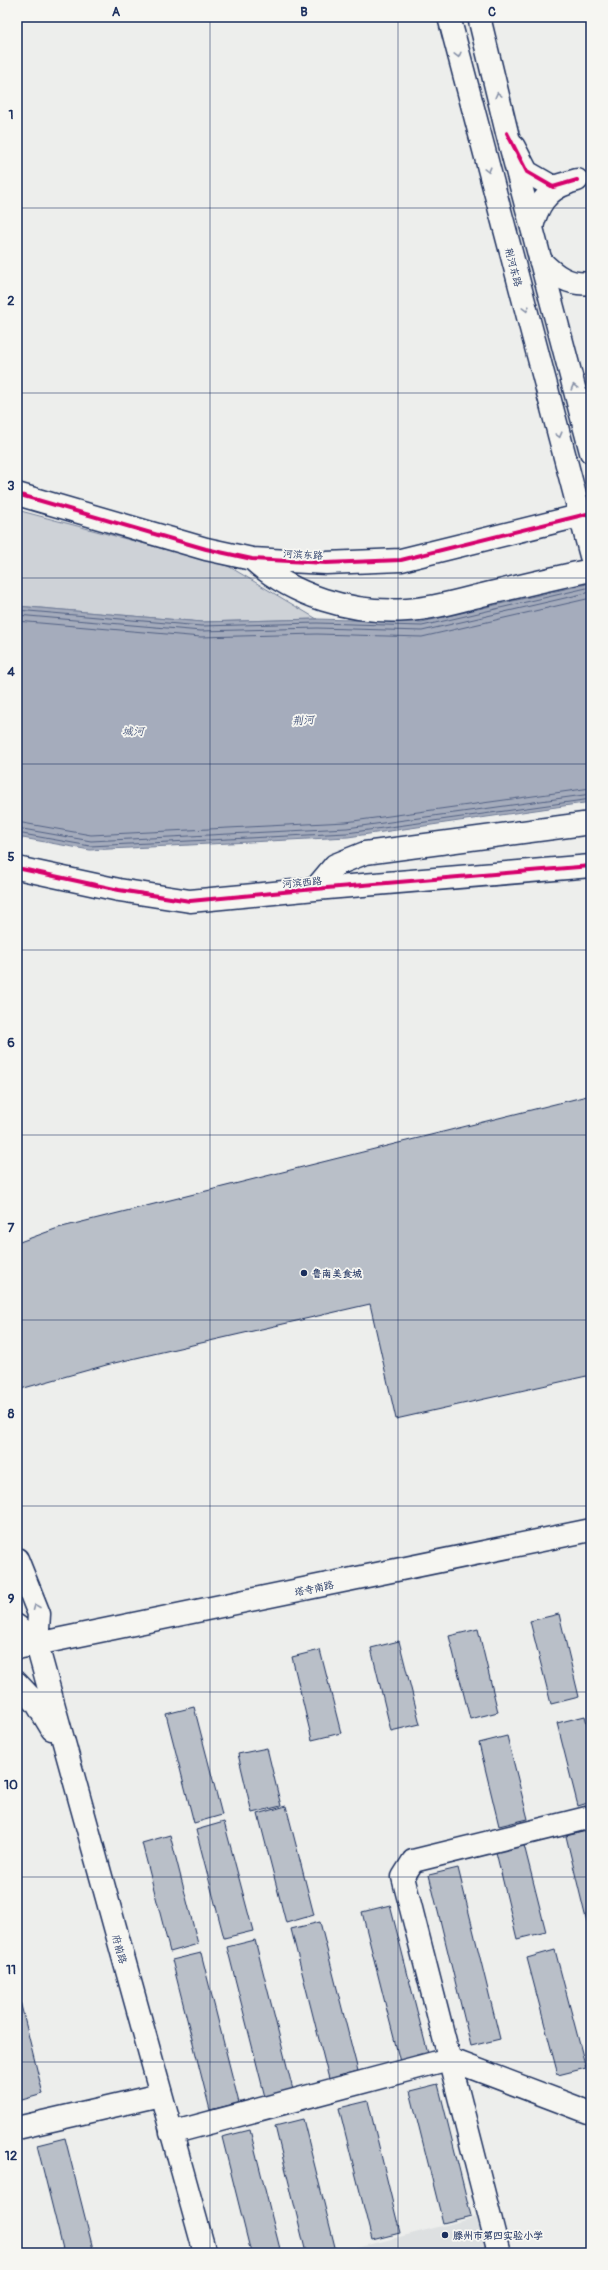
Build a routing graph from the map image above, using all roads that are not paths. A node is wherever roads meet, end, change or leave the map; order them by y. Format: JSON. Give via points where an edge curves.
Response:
{"nodes":[{"id":1,"x":449,"y":17,"type":"edge"},
{"id":2,"x":479,"y":17,"type":"edge"},
{"id":3,"x":507,"y":133,"type":"junction"},
{"id":4,"x":584,"y":180,"type":"edge"},
{"id":5,"x":532,"y":228,"type":"junction"},
{"id":6,"x":540,"y":260,"type":"junction"},
{"id":7,"x":591,"y":283,"type":"edge"},
{"id":8,"x":591,"y":452,"type":"edge"},
{"id":9,"x":17,"y":494,"type":"edge"},
{"id":10,"x":586,"y":514,"type":"edge"},
{"id":11,"x":591,"y":556,"type":"edge"},
{"id":12,"x":252,"y":559,"type":"junction"},
{"id":13,"x":591,"y":570,"type":"edge"},
{"id":14,"x":591,"y":823,"type":"edge"},
{"id":15,"x":591,"y":866,"type":"edge"},
{"id":16,"x":17,"y":868,"type":"edge"},
{"id":17,"x":315,"y":889,"type":"junction"},
{"id":18,"x":591,"y":1530,"type":"edge"},
{"id":19,"x":17,"y":1559,"type":"edge"},
{"id":20,"x":17,"y":1626,"type":"edge"},
{"id":21,"x":27,"y":1647,"type":"edge"},
{"id":22,"x":17,"y":1683,"type":"edge"},
{"id":23,"x":69,"y":1761,"type":"junction"},
{"id":24,"x":591,"y":1817,"type":"edge"},
{"id":25,"x":449,"y":2058,"type":"junction"},
{"id":26,"x":160,"y":2095,"type":"junction"},
{"id":27,"x":591,"y":2113,"type":"edge"},
{"id":28,"x":17,"y":2128,"type":"edge"},
{"id":29,"x":171,"y":2132,"type":"junction"},
{"id":30,"x":205,"y":2253,"type":"edge"},
{"id":31,"x":499,"y":2253,"type":"edge"}],
"edges":[{"from":1,"to":10,"type":"main road","name":"荆河东路","one_way":true},
{"from":3,"to":2,"type":"main road","one_way":true},
{"from":3,"to":4,"type":"main road","via":[[527,172],[553,187]]},
{"from":3,"to":5,"type":"main road"},
{"from":4,"to":5,"type":"main road","via":[[560,185],[546,196],[536,210]]},
{"from":5,"to":6,"type":"main road"},
{"from":6,"to":7,"type":"main road","via":[[551,272],[566,281]]},
{"from":8,"to":6,"type":"main road","one_way":true},
{"from":9,"to":12,"type":"main road","name":"河滨东路","via":[[206,549]]},
{"from":10,"to":11,"type":"main road","name":"荆河东路"},
{"from":10,"to":12,"type":"main road","name":"河滨东路","via":[[401,560],[326,564]]},
{"from":12,"to":13,"type":"main road","name":"河滨东路","via":[[269,574],[322,600],[362,608],[406,610]]},
{"from":14,"to":17,"type":"main road","name":"河滨西路","via":[[364,853],[335,865]]},
{"from":15,"to":17,"type":"main road","name":"河滨西路"},
{"from":16,"to":17,"type":"main road","name":"河滨西路","via":[[119,890],[190,901]]},
{"from":18,"to":21,"type":"main road","name":"塔寺南路"},
{"from":21,"to":19,"type":"main road","name":"府前路","one_way":true,"via":[[40,1614]]},
{"from":20,"to":21,"type":"main road"},
{"from":21,"to":23,"type":"main road","name":"府前路"},
{"from":22,"to":23,"type":"main road","via":[[37,1704]]},
{"from":23,"to":26,"type":"main road","name":"府前路"},
{"from":24,"to":25,"type":"main road","via":[[413,1861],[403,1877]]},
{"from":25,"to":27,"type":"main road"},
{"from":25,"to":29,"type":"main road"},
{"from":25,"to":31,"type":"main road"},
{"from":26,"to":28,"type":"main road"},
{"from":26,"to":29,"type":"main road","name":"府前路"},
{"from":29,"to":30,"type":"main road","name":"府前路"}]}
